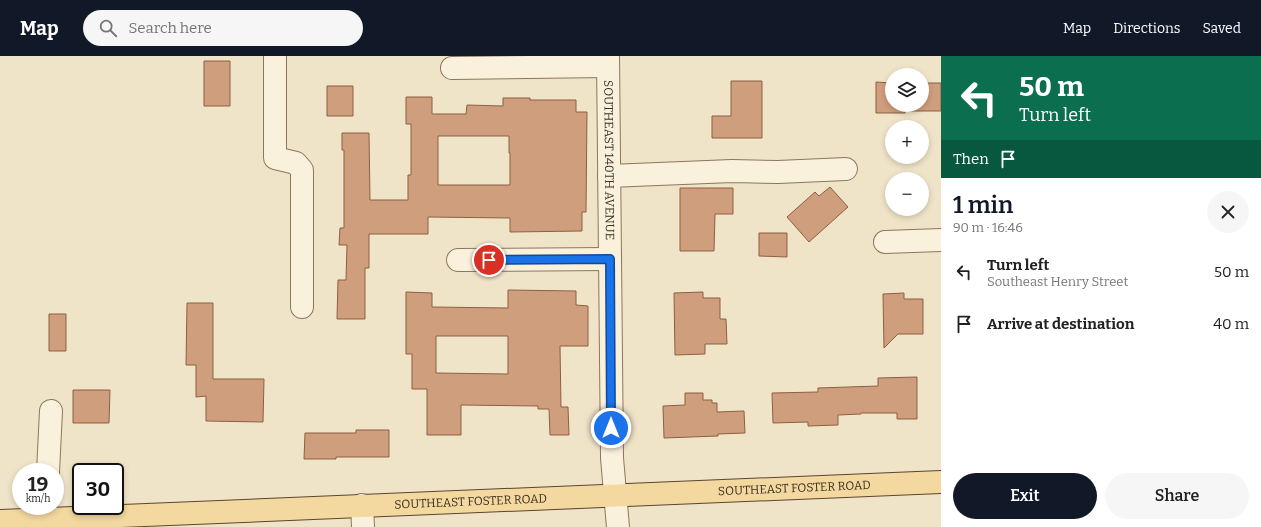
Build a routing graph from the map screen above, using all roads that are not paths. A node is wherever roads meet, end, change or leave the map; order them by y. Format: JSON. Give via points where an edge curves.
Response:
{"nodes":[{"id":1,"x":275,"y":56,"type":"edge"},
{"id":2,"x":608,"y":61,"type":"edge"},
{"id":3,"x":452,"y":68,"type":"dead end"},
{"id":4,"x":846,"y":169,"type":"dead end"},
{"id":5,"x":609,"y":176,"type":"junction"},
{"id":6,"x":941,"y":240,"type":"edge"},
{"id":7,"x":885,"y":242,"type":"dead end"},
{"id":8,"x":610,"y":259,"type":"junction"},
{"id":9,"x":458,"y":260,"type":"dead end"},
{"id":10,"x":302,"y":307,"type":"dead end"},
{"id":11,"x":51,"y":411,"type":"dead end"},
{"id":12,"x":48,"y":463,"type":"edge"},
{"id":13,"x":941,"y":482,"type":"edge"},
{"id":14,"x":615,"y":494,"type":"junction"},
{"id":15,"x":362,"y":505,"type":"junction"},
{"id":16,"x":64,"y":512,"type":"edge"},
{"id":17,"x":36,"y":515,"type":"edge"},
{"id":18,"x":11,"y":523,"type":"edge"},
{"id":19,"x":363,"y":527,"type":"edge"},
{"id":20,"x":618,"y":527,"type":"edge"}],
"edges":[{"from":1,"to":10,"type":"street","via":[[275,158],[296,162],[302,170]]},
{"from":2,"to":3,"type":"street"},
{"from":2,"to":5,"type":"street","name":"SOUTHEAST 140TH AVENUE"},
{"from":4,"to":5,"type":"street"},
{"from":5,"to":8,"type":"street","name":"SOUTHEAST 140TH AVENUE"},
{"from":6,"to":7,"type":"street"},
{"from":8,"to":9,"type":"street"},
{"from":8,"to":14,"type":"street","name":"SOUTHEAST 140TH AVENUE","via":[[612,458]]},
{"from":11,"to":12,"type":"street"},
{"from":13,"to":14,"type":"main road","name":"SOUTHEAST FOSTER ROAD"},
{"from":14,"to":15,"type":"main road","name":"SOUTHEAST FOSTER ROAD"},
{"from":14,"to":20,"type":"street","name":"SOUTHEAST 140TH AVENUE"},
{"from":15,"to":16,"type":"main road","name":"SOUTHEAST FOSTER ROAD"},
{"from":15,"to":19,"type":"street"},
{"from":17,"to":18,"type":"main road","name":"SOUTHEAST FOSTER ROAD"}]}
